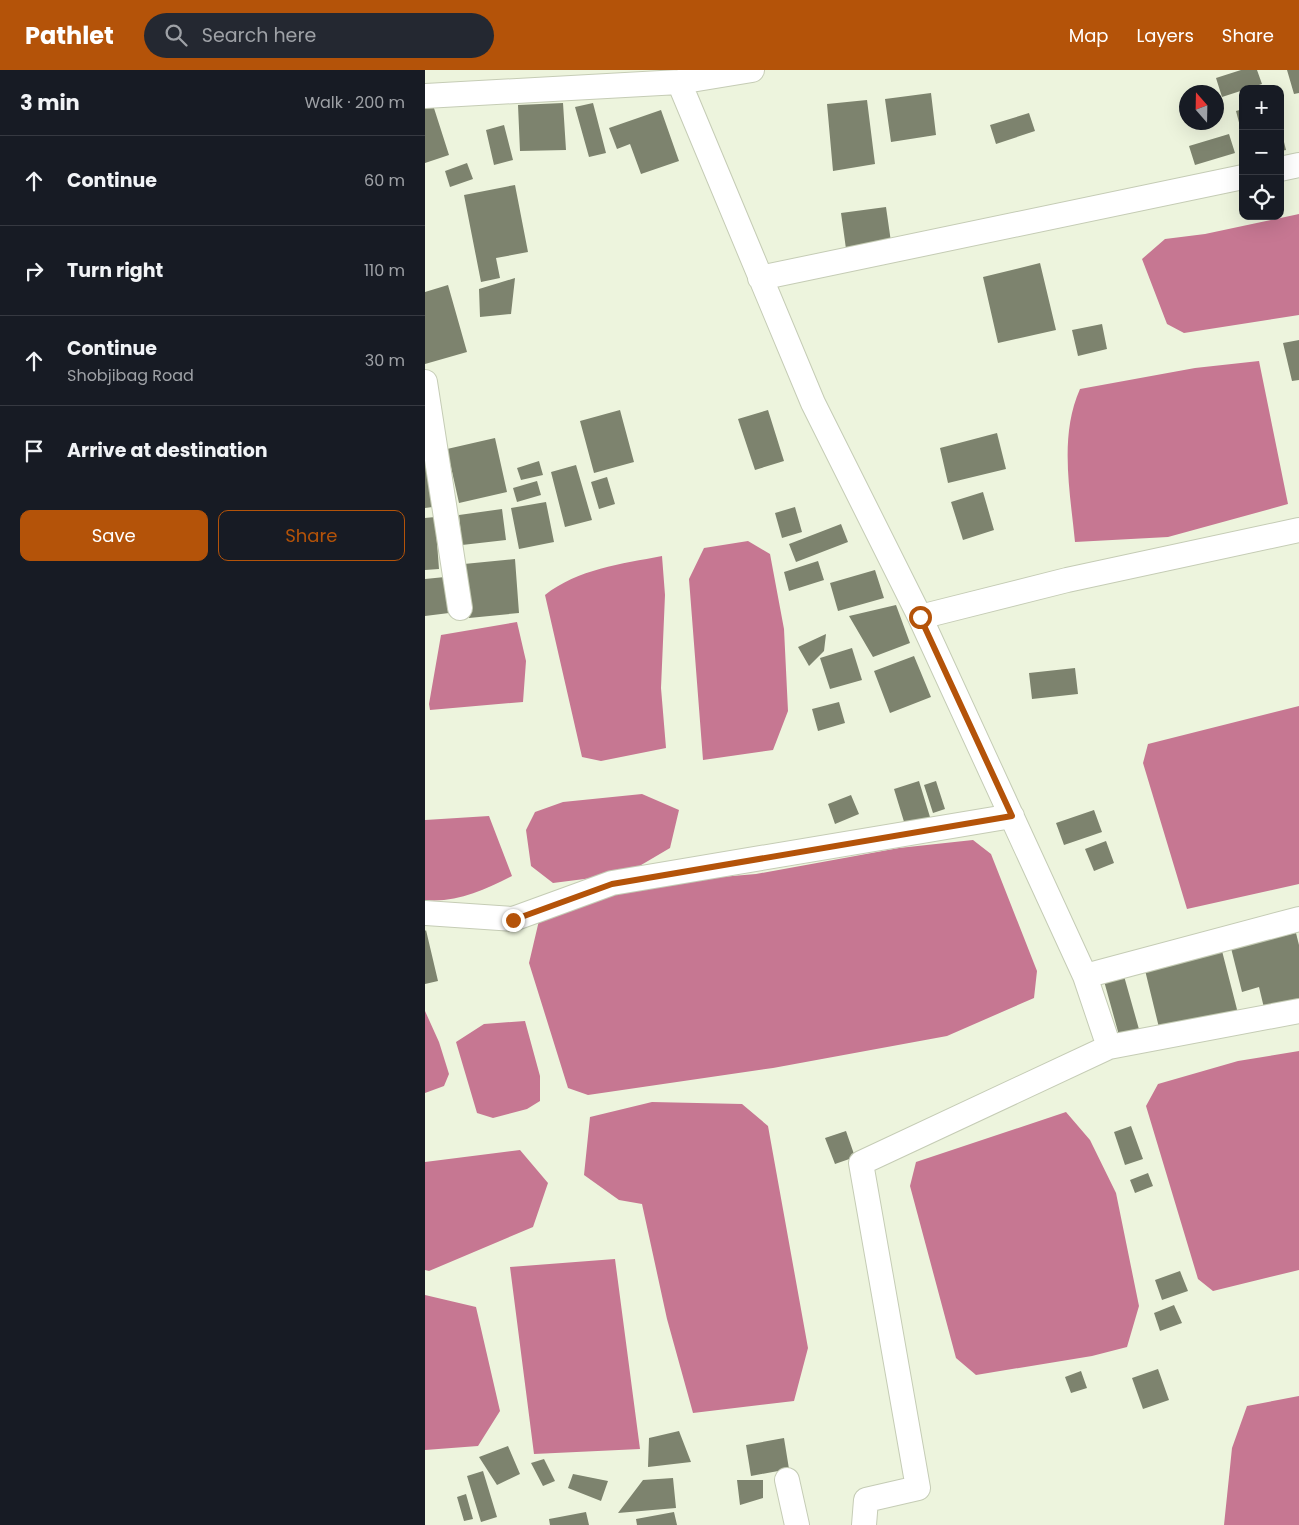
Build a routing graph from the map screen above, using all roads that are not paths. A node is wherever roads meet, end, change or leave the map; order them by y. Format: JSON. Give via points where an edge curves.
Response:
{"nodes":[{"id":1,"x":752,"y":70,"type":"edge"},
{"id":2,"x":679,"y":82,"type":"junction"},
{"id":3,"x":425,"y":96,"type":"edge"},
{"id":4,"x":1299,"y":165,"type":"edge"},
{"id":5,"x":1284,"y":168,"type":"edge"},
{"id":6,"x":1239,"y":178,"type":"edge"},
{"id":7,"x":760,"y":278,"type":"junction"},
{"id":8,"x":425,"y":382,"type":"edge"},
{"id":9,"x":1299,"y":530,"type":"edge"},
{"id":10,"x":461,"y":608,"type":"dead end"},
{"id":11,"x":920,"y":617,"type":"junction"},
{"id":12,"x":1012,"y":816,"type":"junction"},
{"id":13,"x":425,"y":913,"type":"edge"},
{"id":14,"x":1299,"y":919,"type":"edge"},
{"id":15,"x":1085,"y":976,"type":"junction"},
{"id":16,"x":1299,"y":1011,"type":"edge"},
{"id":17,"x":1109,"y":1047,"type":"junction"},
{"id":18,"x":864,"y":1525,"type":"edge"}],
"edges":[{"from":1,"to":2,"type":"street"},
{"from":2,"to":3,"type":"street"},
{"from":2,"to":7,"type":"street"},
{"from":4,"to":5,"type":"street"},
{"from":6,"to":7,"type":"street"},
{"from":7,"to":11,"type":"street","via":[[813,403]]},
{"from":8,"to":10,"type":"street"},
{"from":9,"to":11,"type":"street","via":[[1067,580]]},
{"from":11,"to":12,"type":"street"},
{"from":12,"to":13,"type":"street","via":[[612,884],[513,920]]},
{"from":12,"to":15,"type":"street"},
{"from":14,"to":15,"type":"street"},
{"from":15,"to":17,"type":"street"},
{"from":16,"to":17,"type":"street"},
{"from":17,"to":18,"type":"street","via":[[861,1163],[918,1488],[866,1500]]}]}
